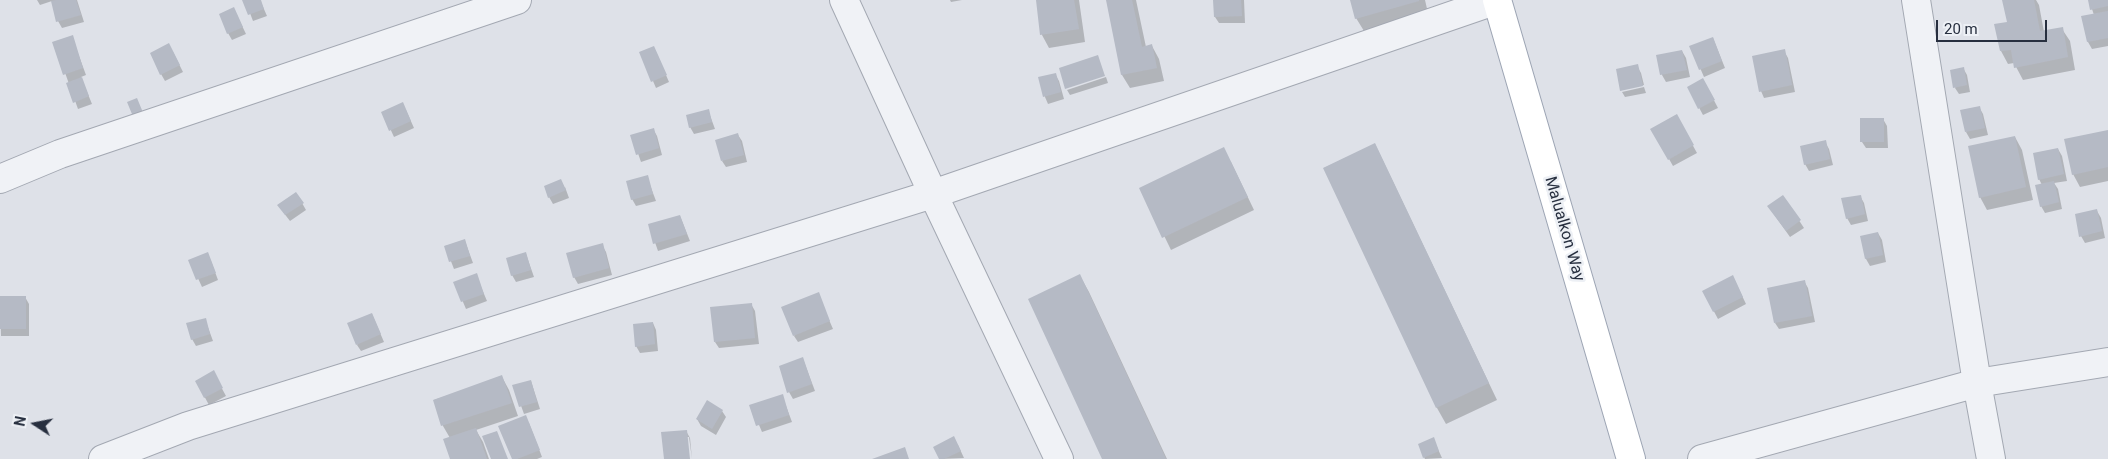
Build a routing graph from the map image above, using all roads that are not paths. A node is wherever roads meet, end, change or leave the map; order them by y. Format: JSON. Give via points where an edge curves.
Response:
{"nodes":[{"id":1,"x":516,"y":0,"type":"edge"},
{"id":2,"x":844,"y":0,"type":"edge"},
{"id":3,"x":1497,"y":0,"type":"edge"},
{"id":4,"x":1916,"y":0,"type":"edge"},
{"id":5,"x":0,"y":179,"type":"edge"},
{"id":6,"x":933,"y":194,"type":"junction"},
{"id":7,"x":2108,"y":362,"type":"edge"},
{"id":8,"x":1977,"y":383,"type":"junction"},
{"id":9,"x":103,"y":459,"type":"edge"},
{"id":10,"x":1059,"y":459,"type":"edge"},
{"id":11,"x":1631,"y":459,"type":"edge"},
{"id":12,"x":1702,"y":459,"type":"edge"},
{"id":13,"x":1992,"y":459,"type":"edge"}],
"edges":[{"from":1,"to":5,"type":"street","via":[[60,154]]},
{"from":2,"to":6,"type":"street"},
{"from":3,"to":6,"type":"street"},
{"from":3,"to":11,"type":"main road","name":"Malualkon Way"},
{"from":4,"to":8,"type":"street"},
{"from":6,"to":9,"type":"street","via":[[197,424]]},
{"from":6,"to":10,"type":"street"},
{"from":7,"to":8,"type":"street"},
{"from":8,"to":12,"type":"street"},
{"from":8,"to":13,"type":"street"}]}
